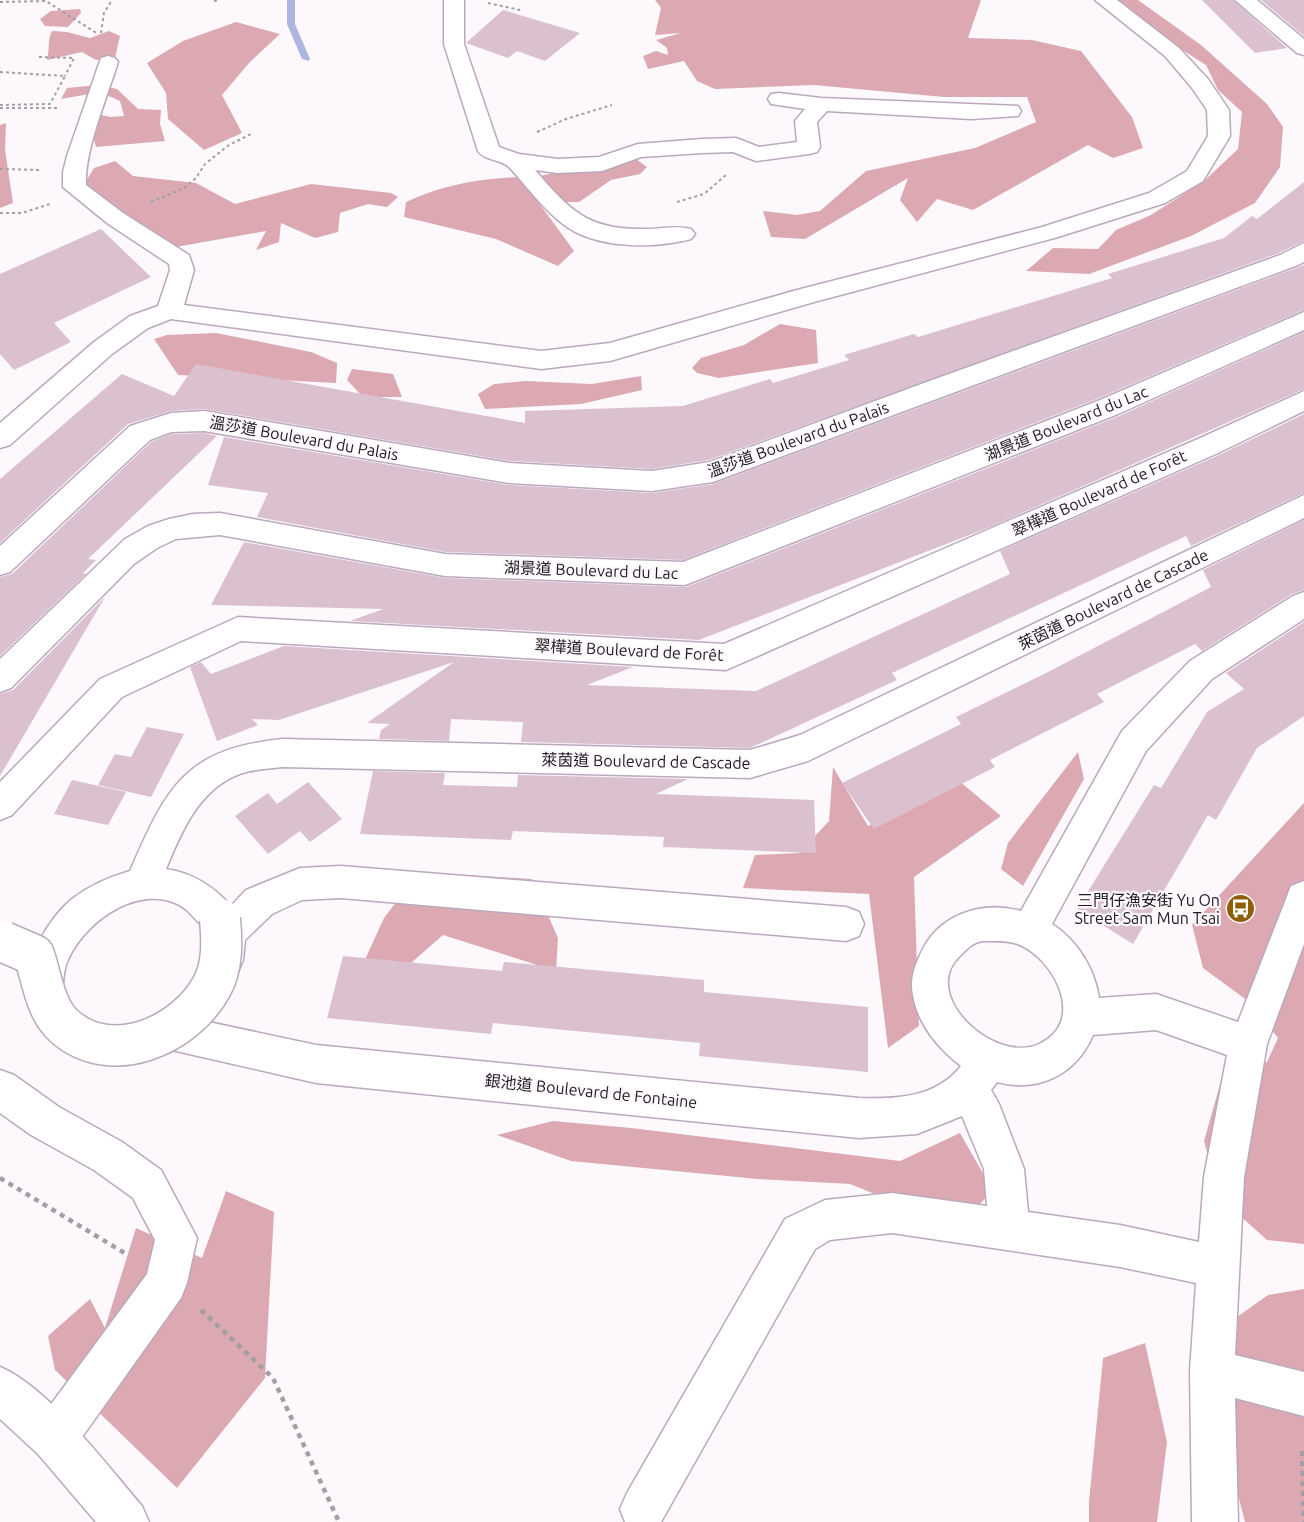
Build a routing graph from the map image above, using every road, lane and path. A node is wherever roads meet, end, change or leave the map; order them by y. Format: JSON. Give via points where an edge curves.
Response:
{"nodes":[{"id":1,"x":112,"y":0,"type":"edge"},
{"id":2,"x":220,"y":0,"type":"edge"},
{"id":3,"x":454,"y":0,"type":"edge"},
{"id":4,"x":1105,"y":0,"type":"edge"},
{"id":5,"x":1245,"y":0,"type":"edge"},
{"id":6,"x":214,"y":1,"type":"edge"},
{"id":7,"x":0,"y":2,"type":"edge"},
{"id":8,"x":1304,"y":49,"type":"edge"},
{"id":9,"x":39,"y":57,"type":"dead end"},
{"id":10,"x":108,"y":62,"type":"dead end"},
{"id":11,"x":0,"y":72,"type":"edge"},
{"id":12,"x":65,"y":76,"type":"junction"},
{"id":13,"x":779,"y":99,"type":"dead end"},
{"id":14,"x":821,"y":104,"type":"junction"},
{"id":15,"x":612,"y":105,"type":"dead end"},
{"id":16,"x":0,"y":107,"type":"edge"},
{"id":17,"x":94,"y":107,"type":"junction"},
{"id":18,"x":1010,"y":111,"type":"dead end"},
{"id":19,"x":251,"y":134,"type":"dead end"},
{"id":20,"x":486,"y":140,"type":"junction"},
{"id":21,"x":743,"y":148,"type":"junction"},
{"id":22,"x":515,"y":160,"type":"junction"},
{"id":23,"x":75,"y":187,"type":"junction"},
{"id":24,"x":669,"y":203,"type":"dead end"},
{"id":25,"x":0,"y":213,"type":"edge"},
{"id":26,"x":115,"y":218,"type":"junction"},
{"id":27,"x":683,"y":234,"type":"dead end"},
{"id":28,"x":1304,"y":251,"type":"edge"},
{"id":29,"x":169,"y":311,"type":"junction"},
{"id":30,"x":1304,"y":320,"type":"edge"},
{"id":31,"x":1304,"y":400,"type":"edge"},
{"id":32,"x":0,"y":438,"type":"edge"},
{"id":33,"x":1304,"y":506,"type":"edge"},
{"id":34,"x":0,"y":564,"type":"edge"},
{"id":35,"x":1304,"y":604,"type":"edge"},
{"id":36,"x":0,"y":679,"type":"edge"},
{"id":37,"x":0,"y":805,"type":"edge"},
{"id":38,"x":142,"y":884,"type":"junction"},
{"id":39,"x":1304,"y":897,"type":"edge"},
{"id":40,"x":846,"y":924,"type":"dead end"},
{"id":41,"x":1029,"y":931,"type":"junction"},
{"id":42,"x":0,"y":941,"type":"edge"},
{"id":43,"x":1081,"y":1018,"type":"junction"},
{"id":44,"x":176,"y":1033,"type":"junction"},
{"id":45,"x":1248,"y":1044,"type":"junction"},
{"id":46,"x":978,"y":1075,"type":"junction"},
{"id":47,"x":0,"y":1089,"type":"edge"},
{"id":48,"x":0,"y":1178,"type":"edge"},
{"id":49,"x":1009,"y":1228,"type":"junction"},
{"id":50,"x":133,"y":1258,"type":"dead end"},
{"id":51,"x":1217,"y":1267,"type":"junction"},
{"id":52,"x":199,"y":1308,"type":"dead end"},
{"id":53,"x":1212,"y":1371,"type":"junction"},
{"id":54,"x":0,"y":1389,"type":"edge"},
{"id":55,"x":1304,"y":1394,"type":"edge"},
{"id":56,"x":54,"y":1438,"type":"junction"},
{"id":57,"x":1302,"y":1451,"type":"dead end"},
{"id":58,"x":643,"y":1509,"type":"dead end"},
{"id":59,"x":126,"y":1522,"type":"edge"},
{"id":60,"x":339,"y":1522,"type":"edge"},
{"id":61,"x":1215,"y":1522,"type":"edge"},
{"id":62,"x":1304,"y":1522,"type":"edge"}],
"edges":[{"from":1,"to":7,"type":"path","via":[[104,13],[101,37],[46,1]]},
{"from":2,"to":6,"type":"path"},
{"from":3,"to":20,"type":"street","via":[[454,44]]},
{"from":4,"to":29,"type":"street","via":[[1172,52],[1218,110],[1219,136],[1195,176],[1156,198],[1050,232],[610,352],[541,360]]},
{"from":5,"to":8,"type":"street"},
{"from":9,"to":12,"type":"path","via":[[74,58]]},
{"from":10,"to":17,"type":"street"},
{"from":11,"to":12,"type":"path"},
{"from":12,"to":16,"type":"path","via":[[50,104]]},
{"from":13,"to":14,"type":"street"},
{"from":14,"to":18,"type":"street"},
{"from":14,"to":21,"type":"street","via":[[806,121],[808,147],[756,154]]},
{"from":15,"to":20,"type":"path","via":[[535,133]]},
{"from":16,"to":17,"type":"path"},
{"from":17,"to":23,"type":"street","via":[[74,172]]},
{"from":19,"to":26,"type":"path","via":[[205,164],[184,188]]},
{"from":20,"to":22,"type":"street","via":[[489,151]]},
{"from":21,"to":22,"type":"street","via":[[736,145],[638,151],[602,164],[558,166]]},
{"from":21,"to":24,"type":"path","via":[[727,164],[731,169],[715,188],[700,198]]},
{"from":22,"to":27,"type":"street","via":[[541,192],[588,230],[648,238]]},
{"from":23,"to":25,"type":"path","via":[[53,203],[22,213]]},
{"from":23,"to":26,"type":"street"},
{"from":26,"to":29,"type":"street","via":[[180,260],[182,270]]},
{"from":28,"to":34,"type":"street","name":"溫莎道 Boulevard du Palais","via":[[1289,260],[713,472],[652,481],[509,473],[204,421],[160,423],[140,433]]},
{"from":29,"to":32,"type":"street","via":[[139,322],[104,348]]},
{"from":30,"to":36,"type":"street","name":"湖景道 Boulevard du Lac","via":[[1110,407],[685,574],[445,565],[220,524],[194,523],[168,529],[144,540],[124,556]]},
{"from":31,"to":37,"type":"street","name":"翠樺道 Boulevard de Forêt","via":[[1208,446],[726,657],[238,629],[111,688]]},
{"from":33,"to":38,"type":"street","name":"萊茵道 Boulevard de Cascade","via":[[808,747],[750,764],[282,753],[241,759],[202,779],[186,794]]},
{"from":35,"to":41,"type":"street","via":[[1201,670],[1134,741]]},
{"from":38,"to":42,"type":"street","bridge":true,"via":[[160,883],[191,891],[204,899],[220,919],[223,941],[211,988],[194,1011],[156,1038],[113,1046],[91,1043],[74,1034],[55,1015],[34,955]]},
{"from":38,"to":44,"type":"street","via":[[116,891],[91,905],[57,940],[47,965],[47,1006],[54,1021],[72,1041],[88,1049],[131,1052]]},
{"from":39,"to":45,"type":"street"},
{"from":40,"to":44,"type":"street","via":[[341,882],[300,884],[259,902],[228,933],[226,958],[217,987],[200,1012]]},
{"from":41,"to":43,"type":"street","via":[[1048,942],[1076,977]]},
{"from":41,"to":46,"type":"street","via":[[1005,924],[971,927],[945,945],[933,963],[930,985],[935,1009],[947,1032],[966,1050]]},
{"from":43,"to":45,"type":"street","via":[[1156,1012]]},
{"from":43,"to":46,"type":"street","via":[[1073,1038],[1058,1055],[1039,1065]]},
{"from":44,"to":46,"type":"street","name":"銀池道 Boulevard de Fontaine","via":[[316,1064],[859,1118],[899,1119],[936,1109]]},
{"from":45,"to":51,"type":"street","via":[[1224,1177]]},
{"from":46,"to":49,"type":"street","via":[[985,1118],[1004,1169]]},
{"from":47,"to":56,"type":"street","via":[[147,1184],[176,1238],[166,1283]]},
{"from":48,"to":50,"type":"path"},
{"from":49,"to":51,"type":"street","via":[[1120,1245]]},
{"from":49,"to":58,"type":"street","via":[[892,1213],[825,1220],[800,1234]]},
{"from":51,"to":53,"type":"street"},
{"from":52,"to":60,"type":"path","via":[[273,1378]]},
{"from":53,"to":55,"type":"street"},
{"from":53,"to":61,"type":"street"},
{"from":54,"to":56,"type":"street"},
{"from":56,"to":59,"type":"street"},
{"from":57,"to":62,"type":"path"}]}
